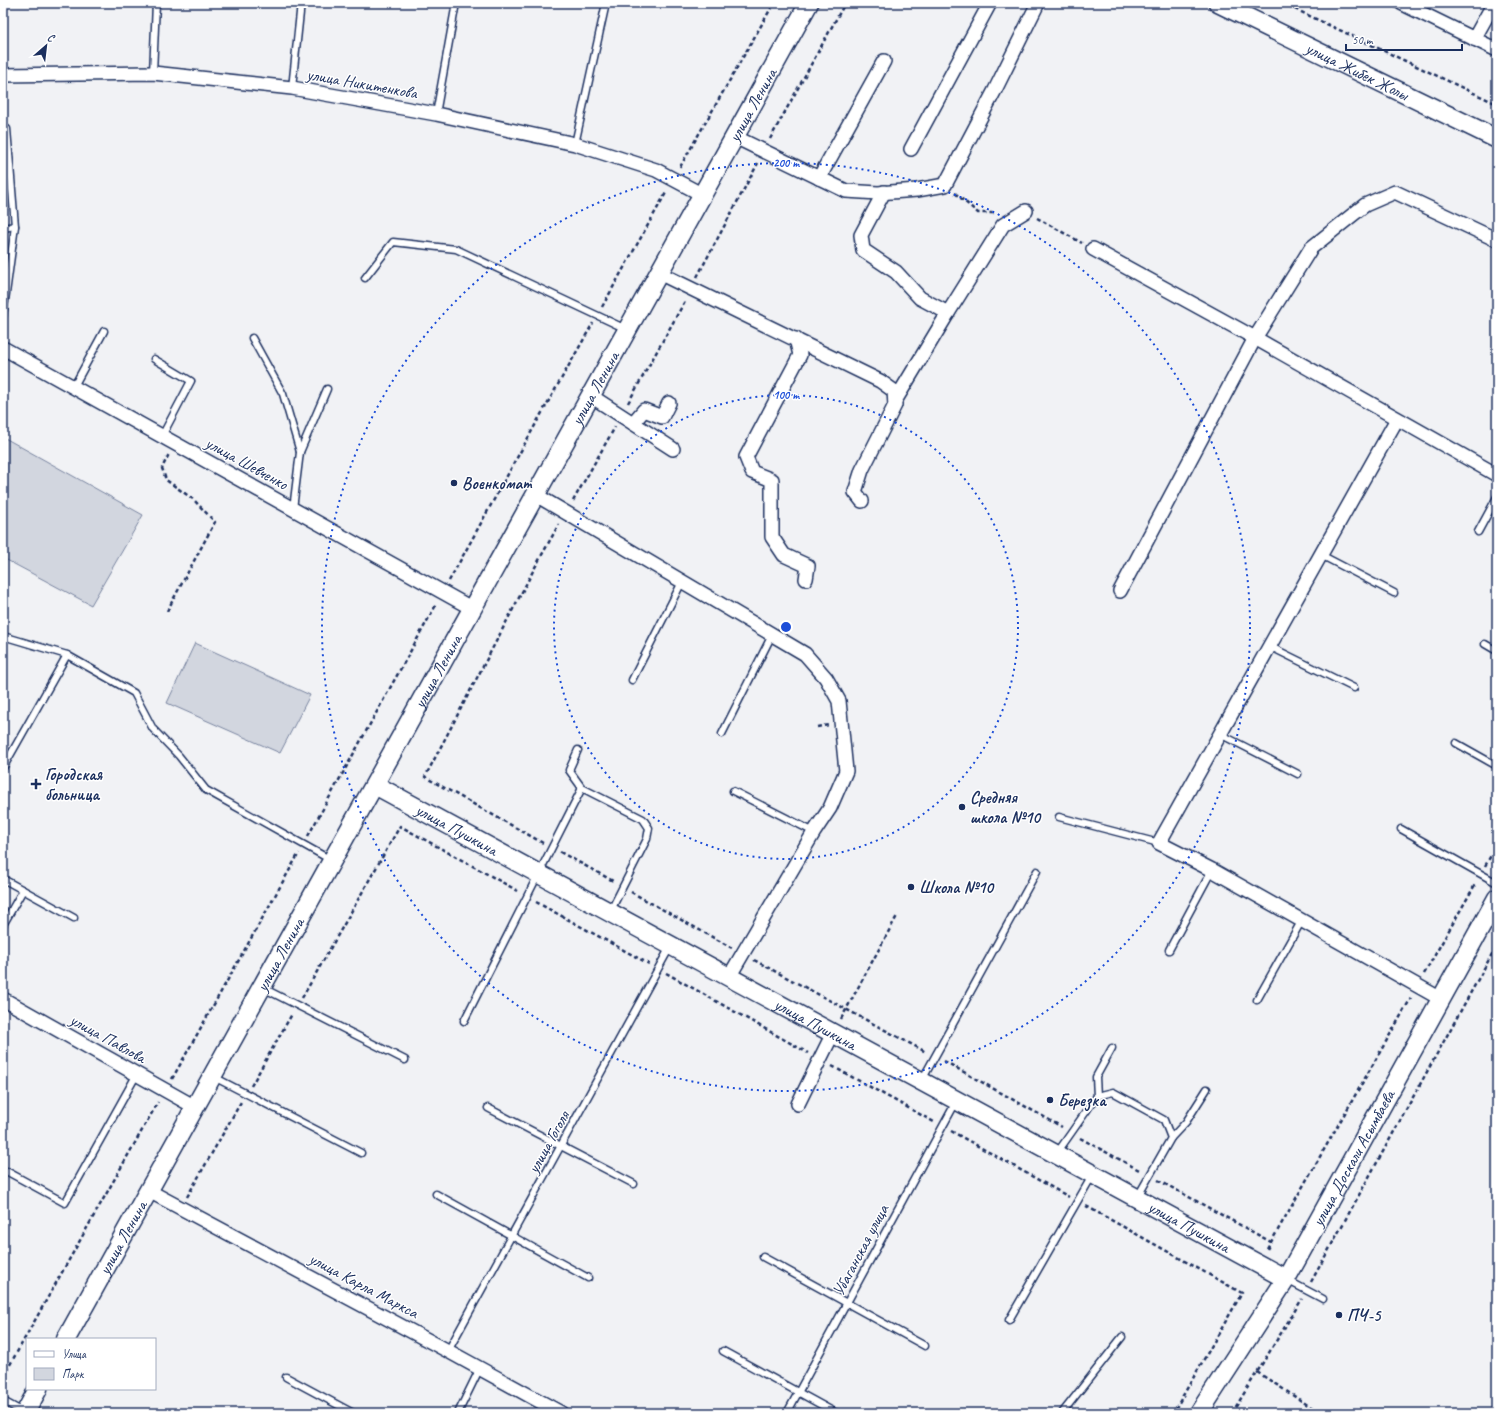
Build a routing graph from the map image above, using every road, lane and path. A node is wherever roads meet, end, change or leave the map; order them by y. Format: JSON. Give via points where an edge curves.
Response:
{"nodes":[{"id":1,"x":156,"y":3,"type":"edge"},
{"id":2,"x":301,"y":3,"type":"edge"},
{"id":3,"x":456,"y":3,"type":"edge"},
{"id":4,"x":606,"y":3,"type":"edge"},
{"id":5,"x":774,"y":3,"type":"edge"},
{"id":6,"x":809,"y":3,"type":"edge"},
{"id":7,"x":845,"y":3,"type":"edge"},
{"id":8,"x":990,"y":3,"type":"edge"},
{"id":9,"x":1038,"y":3,"type":"edge"},
{"id":10,"x":1218,"y":3,"type":"edge"},
{"id":11,"x":1282,"y":3,"type":"edge"},
{"id":12,"x":1401,"y":3,"type":"edge"},
{"id":13,"x":1494,"y":3,"type":"edge"},
{"id":14,"x":1474,"y":39,"type":"junction"},
{"id":15,"x":1497,"y":50,"type":"edge"},
{"id":16,"x":884,"y":61,"type":"dead end"},
{"id":17,"x":153,"y":73,"type":"junction"},
{"id":18,"x":3,"y":75,"type":"edge"},
{"id":19,"x":292,"y":88,"type":"junction"},
{"id":20,"x":1497,"y":104,"type":"edge"},
{"id":21,"x":436,"y":114,"type":"junction"},
{"id":22,"x":7,"y":130,"type":"dead end"},
{"id":23,"x":735,"y":137,"type":"junction"},
{"id":24,"x":1497,"y":139,"type":"edge"},
{"id":25,"x":575,"y":144,"type":"junction"},
{"id":26,"x":911,"y":149,"type":"dead end"},
{"id":27,"x":764,"y":151,"type":"junction"},
{"id":28,"x":677,"y":173,"type":"dead end"},
{"id":29,"x":819,"y":178,"type":"junction"},
{"id":30,"x":944,"y":185,"type":"junction"},
{"id":31,"x":669,"y":187,"type":"dead end"},
{"id":32,"x":884,"y":192,"type":"junction"},
{"id":33,"x":703,"y":195,"type":"junction"},
{"id":34,"x":1026,"y":211,"type":"joint"},
{"id":35,"x":998,"y":212,"type":"dead end"},
{"id":36,"x":15,"y":226,"type":"junction"},
{"id":37,"x":3,"y":228,"type":"edge"},
{"id":38,"x":1497,"y":240,"type":"edge"},
{"id":39,"x":1093,"y":249,"type":"joint"},
{"id":40,"x":659,"y":273,"type":"junction"},
{"id":41,"x":365,"y":278,"type":"dead end"},
{"id":42,"x":691,"y":289,"type":"junction"},
{"id":43,"x":601,"y":308,"type":"dead end"},
{"id":44,"x":948,"y":313,"type":"junction"},
{"id":45,"x":3,"y":316,"type":"edge"},
{"id":46,"x":593,"y":322,"type":"dead end"},
{"id":47,"x":628,"y":330,"type":"junction"},
{"id":48,"x":104,"y":331,"type":"dead end"},
{"id":49,"x":252,"y":338,"type":"dead end"},
{"id":50,"x":1255,"y":338,"type":"junction"},
{"id":51,"x":796,"y":339,"type":"junction"},
{"id":52,"x":3,"y":348,"type":"edge"},
{"id":53,"x":154,"y":359,"type":"dead end"},
{"id":54,"x":74,"y":388,"type":"junction"},
{"id":55,"x":327,"y":389,"type":"dead end"},
{"id":56,"x":591,"y":396,"type":"junction"},
{"id":57,"x":895,"y":401,"type":"junction"},
{"id":58,"x":669,"y":403,"type":"dead end"},
{"id":59,"x":621,"y":416,"type":"junction"},
{"id":60,"x":1397,"y":419,"type":"junction"},
{"id":61,"x":632,"y":423,"type":"junction"},
{"id":62,"x":162,"y":436,"type":"junction"},
{"id":63,"x":174,"y":443,"type":"junction"},
{"id":64,"x":673,"y":449,"type":"dead end"},
{"id":65,"x":300,"y":452,"type":"junction"},
{"id":66,"x":1497,"y":475,"type":"edge"},
{"id":67,"x":536,"y":495,"type":"junction"},
{"id":68,"x":1497,"y":497,"type":"edge"},
{"id":69,"x":862,"y":501,"type":"dead end"},
{"id":70,"x":293,"y":509,"type":"junction"},
{"id":71,"x":566,"y":513,"type":"junction"},
{"id":72,"x":1478,"y":532,"type":"dead end"},
{"id":73,"x":1321,"y":555,"type":"junction"},
{"id":74,"x":806,"y":580,"type":"dead end"},
{"id":75,"x":682,"y":582,"type":"junction"},
{"id":76,"x":447,"y":585,"type":"dead end"},
{"id":77,"x":1120,"y":591,"type":"dead end"},
{"id":78,"x":1394,"y":593,"type":"dead end"},
{"id":79,"x":439,"y":599,"type":"dead end"},
{"id":80,"x":473,"y":608,"type":"junction"},
{"id":81,"x":167,"y":611,"type":"dead end"},
{"id":82,"x":772,"y":635,"type":"junction"},
{"id":83,"x":3,"y":636,"type":"edge"},
{"id":84,"x":1485,"y":644,"type":"dead end"},
{"id":85,"x":1269,"y":646,"type":"junction"},
{"id":86,"x":1497,"y":651,"type":"edge"},
{"id":87,"x":67,"y":655,"type":"junction"},
{"id":88,"x":632,"y":680,"type":"dead end"},
{"id":89,"x":1354,"y":688,"type":"dead end"},
{"id":90,"x":722,"y":734,"type":"dead end"},
{"id":91,"x":1220,"y":734,"type":"junction"},
{"id":92,"x":1456,"y":744,"type":"dead end"},
{"id":93,"x":578,"y":750,"type":"dead end"},
{"id":94,"x":1497,"y":766,"type":"edge"},
{"id":95,"x":3,"y":768,"type":"edge"},
{"id":96,"x":1298,"y":774,"type":"dead end"},
{"id":97,"x":375,"y":785,"type":"junction"},
{"id":98,"x":582,"y":788,"type":"junction"},
{"id":99,"x":733,"y":791,"type":"dead end"},
{"id":100,"x":1059,"y":817,"type":"dead end"},
{"id":101,"x":1401,"y":829,"type":"dead end"},
{"id":102,"x":814,"y":832,"type":"junction"},
{"id":103,"x":310,"y":833,"type":"dead end"},
{"id":104,"x":1159,"y":843,"type":"junction"},
{"id":105,"x":1497,"y":845,"type":"edge"},
{"id":106,"x":551,"y":847,"type":"junction"},
{"id":107,"x":297,"y":856,"type":"dead end"},
{"id":108,"x":333,"y":861,"type":"junction"},
{"id":109,"x":1212,"y":870,"type":"junction"},
{"id":110,"x":1037,"y":871,"type":"dead end"},
{"id":111,"x":538,"y":874,"type":"junction"},
{"id":112,"x":1481,"y":874,"type":"junction"},
{"id":113,"x":3,"y":879,"type":"edge"},
{"id":114,"x":1497,"y":883,"type":"edge"},
{"id":115,"x":623,"y":887,"type":"junction"},
{"id":116,"x":23,"y":890,"type":"junction"},
{"id":117,"x":526,"y":896,"type":"junction"},
{"id":118,"x":1497,"y":898,"type":"edge"},
{"id":119,"x":610,"y":913,"type":"junction"},
{"id":120,"x":897,"y":916,"type":"dead end"},
{"id":121,"x":74,"y":918,"type":"dead end"},
{"id":122,"x":1302,"y":920,"type":"junction"},
{"id":123,"x":3,"y":925,"type":"edge"},
{"id":124,"x":1497,"y":945,"type":"edge"},
{"id":125,"x":671,"y":946,"type":"junction"},
{"id":126,"x":731,"y":947,"type":"dead end"},
{"id":127,"x":1169,"y":950,"type":"dead end"},
{"id":128,"x":754,"y":960,"type":"dead end"},
{"id":129,"x":658,"y":969,"type":"junction"},
{"id":130,"x":729,"y":977,"type":"junction"},
{"id":131,"x":1418,"y":986,"type":"junction"},
{"id":132,"x":262,"y":987,"type":"junction"},
{"id":133,"x":3,"y":999,"type":"edge"},
{"id":134,"x":1441,"y":999,"type":"junction"},
{"id":135,"x":1256,"y":1000,"type":"dead end"},
{"id":136,"x":297,"y":1005,"type":"junction"},
{"id":137,"x":846,"y":1009,"type":"junction"},
{"id":138,"x":464,"y":1021,"type":"dead end"},
{"id":139,"x":833,"y":1033,"type":"junction"},
{"id":140,"x":1112,"y":1048,"type":"dead end"},
{"id":141,"x":935,"y":1057,"type":"junction"},
{"id":142,"x":406,"y":1060,"type":"dead end"},
{"id":143,"x":820,"y":1060,"type":"junction"},
{"id":144,"x":136,"y":1074,"type":"junction"},
{"id":145,"x":212,"y":1077,"type":"junction"},
{"id":146,"x":922,"y":1082,"type":"junction"},
{"id":147,"x":1207,"y":1089,"type":"dead end"},
{"id":148,"x":165,"y":1090,"type":"junction"},
{"id":149,"x":246,"y":1094,"type":"junction"},
{"id":150,"x":1097,"y":1096,"type":"junction"},
{"id":151,"x":956,"y":1100,"type":"junction"},
{"id":152,"x":798,"y":1104,"type":"dead end"},
{"id":153,"x":195,"y":1107,"type":"junction"},
{"id":154,"x":488,"y":1108,"type":"dead end"},
{"id":155,"x":942,"y":1127,"type":"junction"},
{"id":156,"x":1072,"y":1133,"type":"junction"},
{"id":157,"x":1171,"y":1138,"type":"junction"},
{"id":158,"x":561,"y":1146,"type":"junction"},
{"id":159,"x":361,"y":1153,"type":"dead end"},
{"id":160,"x":1056,"y":1155,"type":"junction"},
{"id":161,"x":8,"y":1172,"type":"dead end"},
{"id":162,"x":1092,"y":1174,"type":"junction"},
{"id":163,"x":1150,"y":1176,"type":"junction"},
{"id":164,"x":634,"y":1184,"type":"dead end"},
{"id":165,"x":149,"y":1190,"type":"junction"},
{"id":166,"x":436,"y":1194,"type":"dead end"},
{"id":167,"x":1137,"y":1198,"type":"junction"},
{"id":168,"x":1077,"y":1201,"type":"junction"},
{"id":169,"x":181,"y":1208,"type":"junction"},
{"id":170,"x":512,"y":1236,"type":"junction"},
{"id":171,"x":1271,"y":1242,"type":"junction"},
{"id":172,"x":1267,"y":1249,"type":"dead end"},
{"id":173,"x":763,"y":1257,"type":"dead end"},
{"id":174,"x":588,"y":1278,"type":"dead end"},
{"id":175,"x":1286,"y":1279,"type":"junction"},
{"id":176,"x":1306,"y":1291,"type":"junction"},
{"id":177,"x":1323,"y":1300,"type":"dead end"},
{"id":178,"x":847,"y":1303,"type":"junction"},
{"id":179,"x":1009,"y":1320,"type":"dead end"},
{"id":180,"x":1122,"y":1337,"type":"dead end"},
{"id":181,"x":67,"y":1338,"type":"edge"},
{"id":182,"x":925,"y":1346,"type":"dead end"},
{"id":183,"x":448,"y":1351,"type":"junction"},
{"id":184,"x":723,"y":1351,"type":"dead end"},
{"id":185,"x":480,"y":1368,"type":"junction"},
{"id":186,"x":1257,"y":1372,"type":"junction"},
{"id":187,"x":3,"y":1377,"type":"edge"},
{"id":188,"x":286,"y":1378,"type":"dead end"},
{"id":189,"x":37,"y":1390,"type":"edge"},
{"id":190,"x":798,"y":1392,"type":"junction"},
{"id":191,"x":3,"y":1401,"type":"edge"},
{"id":192,"x":25,"y":1413,"type":"edge"},
{"id":193,"x":352,"y":1413,"type":"edge"},
{"id":194,"x":458,"y":1413,"type":"edge"},
{"id":195,"x":561,"y":1413,"type":"edge"},
{"id":196,"x":787,"y":1413,"type":"edge"},
{"id":197,"x":836,"y":1413,"type":"edge"},
{"id":198,"x":1062,"y":1413,"type":"edge"},
{"id":199,"x":1173,"y":1413,"type":"edge"},
{"id":200,"x":1199,"y":1413,"type":"edge"},
{"id":201,"x":1232,"y":1413,"type":"edge"},
{"id":202,"x":1320,"y":1413,"type":"edge"}],
"edges":[{"from":1,"to":17,"type":"lane"},
{"from":2,"to":19,"type":"lane"},
{"from":3,"to":21,"type":"lane"},
{"from":4,"to":25,"type":"lane"},
{"from":5,"to":28,"type":"path"},
{"from":6,"to":23,"type":"street","name":"улица Ленина"},
{"from":7,"to":27,"type":"path"},
{"from":8,"to":26,"type":"street"},
{"from":9,"to":30,"type":"street"},
{"from":10,"to":24,"type":"street","name":"улица Жибек Жолы"},
{"from":11,"to":20,"type":"path"},
{"from":12,"to":14,"type":"street"},
{"from":13,"to":14,"type":"street"},
{"from":14,"to":15,"type":"street"},
{"from":16,"to":29,"type":"street"},
{"from":17,"to":18,"type":"street","name":"улица Никитенкова"},
{"from":17,"to":19,"type":"street","name":"улица Никитенкова"},
{"from":19,"to":21,"type":"street","name":"улица Никитенкова"},
{"from":21,"to":25,"type":"street","name":"улица Никитенкова"},
{"from":22,"to":36,"type":"lane"},
{"from":23,"to":27,"type":"street"},
{"from":23,"to":33,"type":"street","name":"улица Ленина"},
{"from":25,"to":33,"type":"street","name":"улица Никитенкова","via":[[656,170]]},
{"from":27,"to":29,"type":"street"},
{"from":27,"to":42,"type":"path"},
{"from":29,"to":32,"type":"street","via":[[846,191]]},
{"from":30,"to":32,"type":"street"},
{"from":30,"to":35,"type":"path","via":[[978,213]]},
{"from":31,"to":43,"type":"path"},
{"from":32,"to":44,"type":"street","via":[[862,234],[864,250],[896,272],[920,298]]},
{"from":33,"to":40,"type":"street","name":"улица Ленина"},
{"from":34,"to":39,"type":"path"},
{"from":34,"to":44,"type":"street","via":[[1003,225]]},
{"from":36,"to":37,"type":"lane"},
{"from":36,"to":45,"type":"lane"},
{"from":38,"to":50,"type":"street","via":[[1395,192],[1365,205],[1311,248]]},
{"from":39,"to":50,"type":"street"},
{"from":40,"to":42,"type":"street"},
{"from":40,"to":47,"type":"street","name":"улица Ленина"},
{"from":41,"to":47,"type":"lane","via":[[393,242],[456,249]]},
{"from":42,"to":51,"type":"street"},
{"from":42,"to":59,"type":"path"},
{"from":44,"to":57,"type":"street"},
{"from":46,"to":76,"type":"path"},
{"from":47,"to":56,"type":"street","name":"улица Ленина"},
{"from":48,"to":54,"type":"lane"},
{"from":49,"to":65,"type":"lane","via":[[283,394]]},
{"from":50,"to":60,"type":"street"},
{"from":50,"to":77,"type":"street"},
{"from":51,"to":57,"type":"street","via":[[880,381],[894,391]]},
{"from":51,"to":74,"type":"street","via":[[800,355],[746,458],[752,472],[772,480],[772,537],[784,555],[808,566]]},
{"from":52,"to":54,"type":"street","name":"улица Шевченко"},
{"from":53,"to":62,"type":"lane","via":[[191,381]]},
{"from":54,"to":62,"type":"street","name":"улица Шевченко"},
{"from":55,"to":65,"type":"lane"},
{"from":56,"to":59,"type":"street"},
{"from":56,"to":67,"type":"street","name":"улица Ленина"},
{"from":57,"to":69,"type":"street","via":[[895,406],[862,470],[855,492]]},
{"from":58,"to":61,"type":"street","via":[[662,417],[644,410]]},
{"from":59,"to":61,"type":"street"},
{"from":59,"to":71,"type":"path"},
{"from":60,"to":66,"type":"street"},
{"from":60,"to":73,"type":"street"},
{"from":61,"to":64,"type":"street"},
{"from":62,"to":63,"type":"street","name":"улица Шевченко"},
{"from":63,"to":70,"type":"street","name":"улица Шевченко"},
{"from":63,"to":81,"type":"path","via":[[162,468],[166,480],[193,499],[215,522]]},
{"from":65,"to":70,"type":"lane"},
{"from":67,"to":71,"type":"street"},
{"from":67,"to":80,"type":"street","name":"улица Ленина"},
{"from":68,"to":72,"type":"lane"},
{"from":70,"to":80,"type":"street","name":"улица Шевченко"},
{"from":71,"to":75,"type":"street"},
{"from":71,"to":106,"type":"path","via":[[425,777]]},
{"from":73,"to":78,"type":"lane"},
{"from":73,"to":85,"type":"street"},
{"from":75,"to":82,"type":"street"},
{"from":75,"to":88,"type":"lane"},
{"from":79,"to":103,"type":"path"},
{"from":80,"to":97,"type":"street","name":"улица Ленина"},
{"from":82,"to":90,"type":"lane"},
{"from":82,"to":102,"type":"street","via":[[805,654],[826,678],[839,701],[846,771],[830,808]]},
{"from":83,"to":87,"type":"lane"},
{"from":84,"to":86,"type":"lane"},
{"from":85,"to":89,"type":"lane"},
{"from":85,"to":91,"type":"street"},
{"from":87,"to":95,"type":"lane"},
{"from":87,"to":108,"type":"lane","via":[[134,693],[153,728],[206,790]]},
{"from":91,"to":96,"type":"lane"},
{"from":91,"to":104,"type":"street"},
{"from":92,"to":94,"type":"lane"},
{"from":93,"to":98,"type":"lane","via":[[569,770]]},
{"from":97,"to":108,"type":"street","name":"улица Ленина"},
{"from":97,"to":111,"type":"street","name":"улица Пушкина"},
{"from":98,"to":106,"type":"lane"},
{"from":98,"to":115,"type":"lane","via":[[643,820],[649,828],[647,839]]},
{"from":99,"to":102,"type":"lane"},
{"from":100,"to":104,"type":"lane"},
{"from":101,"to":112,"type":"lane"},
{"from":102,"to":130,"type":"street"},
{"from":104,"to":109,"type":"street"},
{"from":105,"to":112,"type":"path"},
{"from":106,"to":111,"type":"lane"},
{"from":106,"to":115,"type":"path"},
{"from":107,"to":148,"type":"path"},
{"from":108,"to":132,"type":"street","name":"улица Ленина"},
{"from":109,"to":122,"type":"street"},
{"from":109,"to":127,"type":"lane"},
{"from":110,"to":141,"type":"lane"},
{"from":111,"to":117,"type":"lane"},
{"from":111,"to":119,"type":"street","name":"улица Пушкина"},
{"from":112,"to":114,"type":"lane"},
{"from":112,"to":131,"type":"path"},
{"from":113,"to":116,"type":"lane"},
{"from":115,"to":119,"type":"lane"},
{"from":115,"to":126,"type":"path"},
{"from":116,"to":121,"type":"lane"},
{"from":116,"to":123,"type":"lane"},
{"from":117,"to":129,"type":"path"},
{"from":117,"to":136,"type":"path","via":[[400,826]]},
{"from":117,"to":138,"type":"lane"},
{"from":118,"to":134,"type":"street","name":"улица Доскали Асымбаева"},
{"from":119,"to":125,"type":"street","name":"улица Пушкина"},
{"from":120,"to":137,"type":"path"},
{"from":122,"to":131,"type":"street"},
{"from":122,"to":135,"type":"lane"},
{"from":124,"to":176,"type":"path"},
{"from":125,"to":129,"type":"lane","name":"улица Гоголя"},
{"from":125,"to":130,"type":"street","name":"улица Пушкина"},
{"from":128,"to":137,"type":"path"},
{"from":129,"to":143,"type":"path"},
{"from":129,"to":158,"type":"lane","name":"улица Гоголя"},
{"from":130,"to":139,"type":"street","name":"улица Пушкина"},
{"from":131,"to":134,"type":"street"},
{"from":131,"to":171,"type":"path"},
{"from":132,"to":136,"type":"lane"},
{"from":132,"to":145,"type":"street","name":"улица Ленина"},
{"from":133,"to":144,"type":"street","name":"улица Павлова"},
{"from":134,"to":175,"type":"street","name":"улица Доскали Асымбаева"},
{"from":136,"to":142,"type":"lane"},
{"from":136,"to":149,"type":"path"},
{"from":137,"to":139,"type":"path"},
{"from":137,"to":141,"type":"path"},
{"from":139,"to":143,"type":"street"},
{"from":139,"to":146,"type":"street","name":"улица Пушкина"},
{"from":140,"to":150,"type":"lane","via":[[1096,1077]]},
{"from":141,"to":146,"type":"lane"},
{"from":141,"to":156,"type":"path"},
{"from":143,"to":152,"type":"street"},
{"from":143,"to":155,"type":"path"},
{"from":144,"to":148,"type":"street","name":"улица Павлова"},
{"from":144,"to":161,"type":"lane","via":[[65,1203]]},
{"from":145,"to":149,"type":"lane"},
{"from":145,"to":153,"type":"street","name":"улица Ленина"},
{"from":146,"to":151,"type":"street","name":"улица Пушкина"},
{"from":147,"to":157,"type":"lane","via":[[1186,1122]]},
{"from":148,"to":153,"type":"street","name":"улица Павлова"},
{"from":148,"to":187,"type":"path"},
{"from":149,"to":159,"type":"lane"},
{"from":149,"to":169,"type":"path"},
{"from":150,"to":156,"type":"lane"},
{"from":150,"to":157,"type":"lane","via":[[1113,1092],[1164,1120]]},
{"from":151,"to":155,"type":"lane","name":"Убаганская улица"},
{"from":151,"to":160,"type":"street","name":"улица Пушкина"},
{"from":153,"to":165,"type":"street","name":"улица Ленина"},
{"from":154,"to":158,"type":"lane"},
{"from":155,"to":168,"type":"path"},
{"from":155,"to":178,"type":"lane","name":"Убаганская улица"},
{"from":156,"to":160,"type":"lane"},
{"from":156,"to":163,"type":"path"},
{"from":157,"to":163,"type":"lane"},
{"from":158,"to":164,"type":"lane"},
{"from":158,"to":170,"type":"lane","name":"улица Гоголя"},
{"from":160,"to":162,"type":"street","name":"улица Пушкина"},
{"from":162,"to":167,"type":"street","name":"улица Пушкина"},
{"from":162,"to":168,"type":"lane"},
{"from":163,"to":167,"type":"lane"},
{"from":163,"to":171,"type":"path"},
{"from":165,"to":169,"type":"street","name":"улица Карла Маркса"},
{"from":165,"to":181,"type":"street","name":"улица Ленина"},
{"from":166,"to":170,"type":"lane"},
{"from":167,"to":175,"type":"street","name":"улица Пушкина"},
{"from":168,"to":179,"type":"lane"},
{"from":168,"to":199,"type":"path","via":[[1242,1292]]},
{"from":169,"to":183,"type":"street","name":"улица Карла Маркса"},
{"from":170,"to":174,"type":"lane"},
{"from":170,"to":183,"type":"lane","name":"улица Гоголя"},
{"from":171,"to":172,"type":"path"},
{"from":173,"to":178,"type":"lane"},
{"from":175,"to":176,"type":"lane"},
{"from":175,"to":200,"type":"street","name":"улица Доскали Асымбаева"},
{"from":176,"to":177,"type":"lane"},
{"from":176,"to":186,"type":"path"},
{"from":178,"to":182,"type":"lane"},
{"from":178,"to":190,"type":"lane","name":"Убаганская улица"},
{"from":180,"to":198,"type":"lane"},
{"from":183,"to":185,"type":"street","name":"улица Карла Маркса"},
{"from":184,"to":190,"type":"lane"},
{"from":185,"to":194,"type":"lane"},
{"from":185,"to":195,"type":"street","name":"улица Карла Маркса"},
{"from":186,"to":201,"type":"path"},
{"from":186,"to":202,"type":"path"},
{"from":188,"to":193,"type":"lane"},
{"from":189,"to":192,"type":"street"},
{"from":190,"to":196,"type":"lane","name":"Убаганская улица"},
{"from":190,"to":197,"type":"lane"},
{"from":191,"to":192,"type":"lane"}]}
